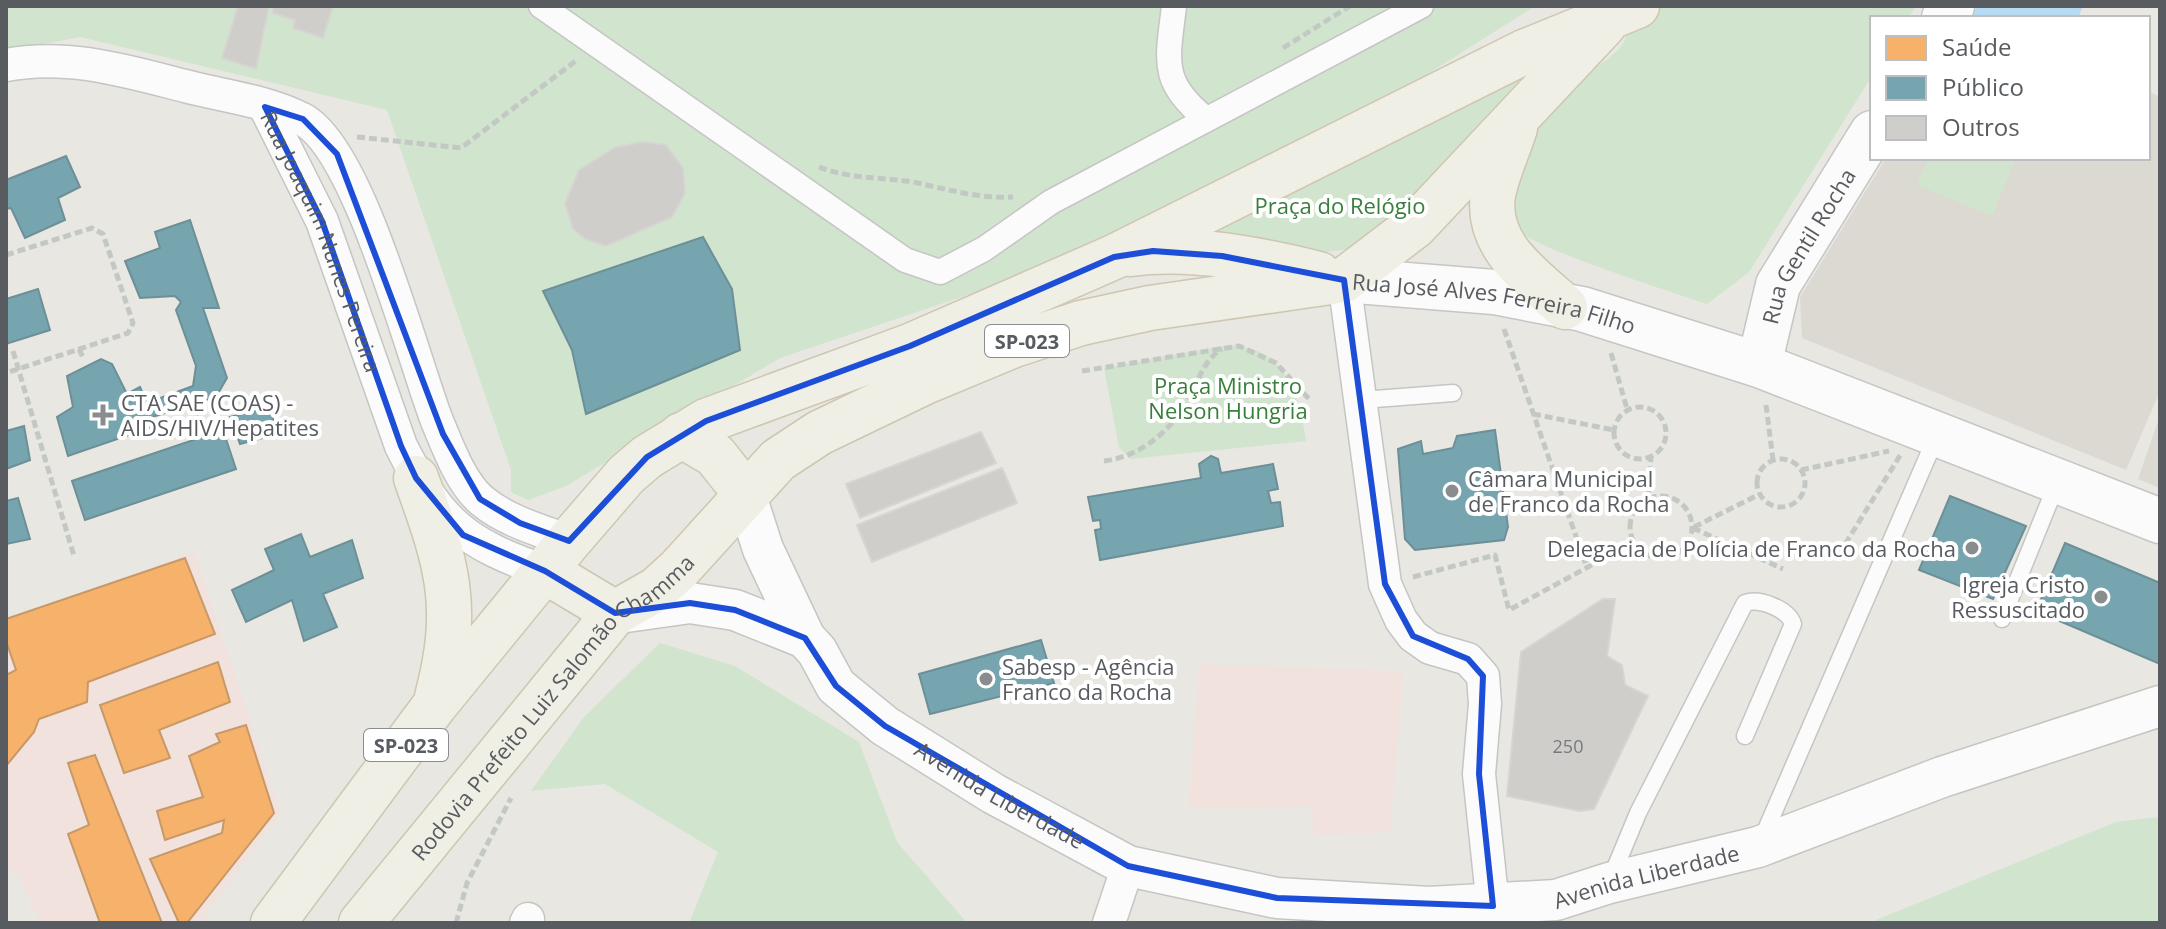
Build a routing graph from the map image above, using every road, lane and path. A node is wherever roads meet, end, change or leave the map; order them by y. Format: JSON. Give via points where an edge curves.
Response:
{"nodes":[{"id":1,"x":541,"y":6,"type":"edge"},
{"id":2,"x":1174,"y":6,"type":"edge"},
{"id":3,"x":1350,"y":6,"type":"edge"},
{"id":4,"x":1421,"y":6,"type":"edge"},
{"id":5,"x":1624,"y":13,"type":"edge"},
{"id":6,"x":597,"y":45,"type":"junction"},
{"id":7,"x":1275,"y":53,"type":"dead end"},
{"id":8,"x":6,"y":65,"type":"edge"},
{"id":9,"x":265,"y":107,"type":"junction"},
{"id":10,"x":1519,"y":114,"type":"junction"},
{"id":11,"x":1205,"y":118,"type":"junction"},
{"id":12,"x":320,"y":133,"type":"junction"},
{"id":13,"x":1870,"y":136,"type":"edge"},
{"id":14,"x":807,"y":162,"type":"dead end"},
{"id":15,"x":1028,"y":196,"type":"dead end"},
{"id":16,"x":6,"y":255,"type":"edge"},
{"id":17,"x":1114,"y":257,"type":"junction"},
{"id":18,"x":1344,"y":280,"type":"junction"},
{"id":19,"x":1565,"y":307,"type":"junction"},
{"id":20,"x":1227,"y":345,"type":"junction"},
{"id":21,"x":79,"y":349,"type":"junction"},
{"id":22,"x":13,"y":351,"type":"dead end"},
{"id":23,"x":1610,"y":351,"type":"dead end"},
{"id":24,"x":84,"y":360,"type":"dead end"},
{"id":25,"x":1765,"y":367,"type":"junction"},
{"id":26,"x":18,"y":370,"type":"junction"},
{"id":27,"x":1082,"y":371,"type":"dead end"},
{"id":28,"x":6,"y":373,"type":"edge"},
{"id":29,"x":1453,"y":393,"type":"dead end"},
{"id":30,"x":1310,"y":400,"type":"dead end"},
{"id":31,"x":1362,"y":400,"type":"junction"},
{"id":32,"x":193,"y":404,"type":"dead end"},
{"id":33,"x":1627,"y":409,"type":"junction"},
{"id":34,"x":1614,"y":430,"type":"junction"},
{"id":35,"x":1938,"y":433,"type":"junction"},
{"id":36,"x":681,"y":435,"type":"junction"},
{"id":37,"x":200,"y":437,"type":"dead end"},
{"id":38,"x":1651,"y":457,"type":"junction"},
{"id":39,"x":1773,"y":460,"type":"junction"},
{"id":40,"x":1104,"y":461,"type":"dead end"},
{"id":41,"x":1801,"y":470,"type":"junction"},
{"id":42,"x":416,"y":478,"type":"junction"},
{"id":43,"x":2059,"y":480,"type":"junction"},
{"id":44,"x":745,"y":493,"type":"junction"},
{"id":45,"x":1760,"y":494,"type":"junction"},
{"id":46,"x":1648,"y":498,"type":"junction"},
{"id":47,"x":2160,"y":521,"type":"edge"},
{"id":48,"x":1693,"y":528,"type":"junction"},
{"id":49,"x":1634,"y":542,"type":"junction"},
{"id":50,"x":1839,"y":554,"type":"dead end"},
{"id":51,"x":74,"y":556,"type":"dead end"},
{"id":52,"x":557,"y":556,"type":"junction"},
{"id":53,"x":1587,"y":568,"type":"junction"},
{"id":54,"x":1783,"y":569,"type":"dead end"},
{"id":55,"x":1385,"y":584,"type":"junction"},
{"id":56,"x":615,"y":613,"type":"junction"},
{"id":57,"x":2002,"y":619,"type":"dead end"},
{"id":58,"x":805,"y":638,"type":"junction"},
{"id":59,"x":435,"y":705,"type":"junction"},
{"id":60,"x":2160,"y":706,"type":"edge"},
{"id":61,"x":1745,"y":736,"type":"dead end"},
{"id":62,"x":516,"y":789,"type":"dead end"},
{"id":63,"x":1758,"y":847,"type":"junction"},
{"id":64,"x":1128,"y":866,"type":"junction"},
{"id":65,"x":1609,"y":883,"type":"junction"},
{"id":66,"x":1493,"y":906,"type":"junction"},
{"id":67,"x":273,"y":923,"type":"edge"},
{"id":68,"x":361,"y":923,"type":"edge"},
{"id":69,"x":456,"y":923,"type":"edge"},
{"id":70,"x":1109,"y":923,"type":"edge"}],
"edges":[{"from":1,"to":6,"type":"street"},
{"from":2,"to":11,"type":"street","via":[[1169,68],[1173,84]]},
{"from":3,"to":7,"type":"path"},
{"from":4,"to":11,"type":"street"},
{"from":5,"to":10,"type":"main road","number":"SP-023"},
{"from":5,"to":17,"type":"main road","number":"SP-023","via":[[1511,58]]},
{"from":6,"to":11,"type":"street","via":[[905,260],[940,272],[984,249],[1051,202]]},
{"from":6,"to":12,"type":"path","via":[[461,148]]},
{"from":8,"to":9,"type":"street","via":[[62,59]]},
{"from":9,"to":12,"type":"street","name":"Rua Joaquim Nunes Pereira","via":[[303,119]]},
{"from":9,"to":42,"type":"street","name":"Rua Joaquim Nunes Pereira","via":[[313,201]]},
{"from":10,"to":18,"type":"main road","number":"SP-023","via":[[1415,226]]},
{"from":10,"to":19,"type":"main road","via":[[1493,196],[1494,220],[1501,244],[1517,264]]},
{"from":12,"to":52,"type":"street","name":"Rua Joaquim Nunes Pereira","via":[[337,154],[362,210],[458,467],[480,499],[520,523]]},
{"from":13,"to":25,"type":"main road","name":"Rua Gentil Rocha","via":[[1778,285]]},
{"from":14,"to":15,"type":"path","via":[[860,178],[988,199]]},
{"from":16,"to":21,"type":"path","via":[[92,228],[103,234],[133,323],[128,333]]},
{"from":17,"to":18,"type":"main road","via":[[1153,251],[1222,256]]},
{"from":17,"to":36,"type":"main road","number":"SP-023","via":[[910,346]]},
{"from":18,"to":19,"type":"main road","name":"Rua José Alves Ferreira Filho","number":"SP-023","via":[[1494,292]]},
{"from":18,"to":31,"type":"street"},
{"from":18,"to":44,"type":"main road","name":"Rua José Alves Ferreira Filho","number":"SP-023","via":[[1150,308],[1014,345],[819,433],[778,460]]},
{"from":19,"to":25,"type":"main road","name":"Rua José Alves Ferreira Filho","number":"SP-023"},
{"from":20,"to":27,"type":"path"},
{"from":20,"to":30,"type":"path","via":[[1276,363]]},
{"from":20,"to":40,"type":"path","via":[[1207,361],[1188,400],[1157,438],[1142,451]]},
{"from":21,"to":24,"type":"path"},
{"from":21,"to":26,"type":"path"},
{"from":22,"to":26,"type":"path"},
{"from":23,"to":33,"type":"path"},
{"from":25,"to":35,"type":"main road","name":"Rua José Alves Ferreira Filho","number":"SP-023"},
{"from":25,"to":39,"type":"path"},
{"from":26,"to":28,"type":"path"},
{"from":26,"to":51,"type":"path"},
{"from":29,"to":31,"type":"lane"},
{"from":31,"to":55,"type":"street"},
{"from":32,"to":37,"type":"path"},
{"from":33,"to":34,"type":"path"},
{"from":33,"to":38,"type":"path","via":[[1651,409],[1664,421],[1666,439]]},
{"from":34,"to":38,"type":"path","via":[[1624,454],[1641,460]]},
{"from":34,"to":53,"type":"path","via":[[1532,414]]},
{"from":35,"to":43,"type":"main road","name":"Rua José Alves Ferreira Filho","number":"SP-023"},
{"from":35,"to":63,"type":"lane"},
{"from":36,"to":44,"type":"main road","via":[[715,455]]},
{"from":36,"to":52,"type":"main road","number":"SP-023","via":[[626,475]]},
{"from":38,"to":46,"type":"path"},
{"from":39,"to":41,"type":"path","via":[[1789,460]]},
{"from":39,"to":45,"type":"path","via":[[1760,470]]},
{"from":41,"to":45,"type":"path","via":[[1805,484],[1793,503],[1779,507]]},
{"from":41,"to":50,"type":"path","via":[[1879,456],[1908,443]]},
{"from":42,"to":52,"type":"street","name":"Rua Joaquim Nunes Pereira","via":[[463,535],[489,550]]},
{"from":42,"to":59,"type":"main road","via":[[442,549],[451,606],[451,634]]},
{"from":43,"to":47,"type":"main road","name":"Rua José Alves Ferreira Filho","number":"SP-023"},
{"from":43,"to":57,"type":"lane"},
{"from":44,"to":56,"type":"main road","name":"Rodovia Prefeito Luiz Salomão Chamma","number":"SP-023","via":[[679,569],[657,589]]},
{"from":44,"to":58,"type":"street","name":"Avenida Liberdade","via":[[763,549]]},
{"from":45,"to":48,"type":"path"},
{"from":46,"to":48,"type":"path","via":[[1663,495],[1683,503]]},
{"from":46,"to":49,"type":"path","via":[[1632,513]]},
{"from":48,"to":49,"type":"path","via":[[1685,548],[1668,558],[1647,555]]},
{"from":48,"to":54,"type":"path"},
{"from":49,"to":53,"type":"path"},
{"from":52,"to":56,"type":"main road"},
{"from":52,"to":59,"type":"main road","number":"SP-023"},
{"from":53,"to":55,"type":"path","via":[[1509,610],[1495,555]]},
{"from":55,"to":66,"type":"street","via":[[1413,636],[1430,648],[1468,659],[1483,676],[1479,774]]},
{"from":56,"to":58,"type":"street","via":[[690,603],[735,610]]},
{"from":56,"to":68,"type":"main road","name":"Rodovia Prefeito Luiz Salomão Chamma","number":"SP-023"},
{"from":58,"to":64,"type":"street","name":"Avenida Liberdade","via":[[836,686],[885,726],[994,794]]},
{"from":59,"to":67,"type":"main road","number":"SP-023"},
{"from":60,"to":63,"type":"street","name":"Avenida Liberdade","via":[[1942,777]]},
{"from":61,"to":65,"type":"lane","via":[[1793,624],[1784,611],[1751,601],[1745,603],[1645,799]]},
{"from":62,"to":69,"type":"path","via":[[467,883]]},
{"from":63,"to":65,"type":"street","name":"Avenida Liberdade"},
{"from":64,"to":66,"type":"street","name":"Avenida Liberdade","via":[[1277,898]]},
{"from":64,"to":70,"type":"street"},
{"from":65,"to":66,"type":"street","name":"Avenida Liberdade","via":[[1556,900]]}]}
